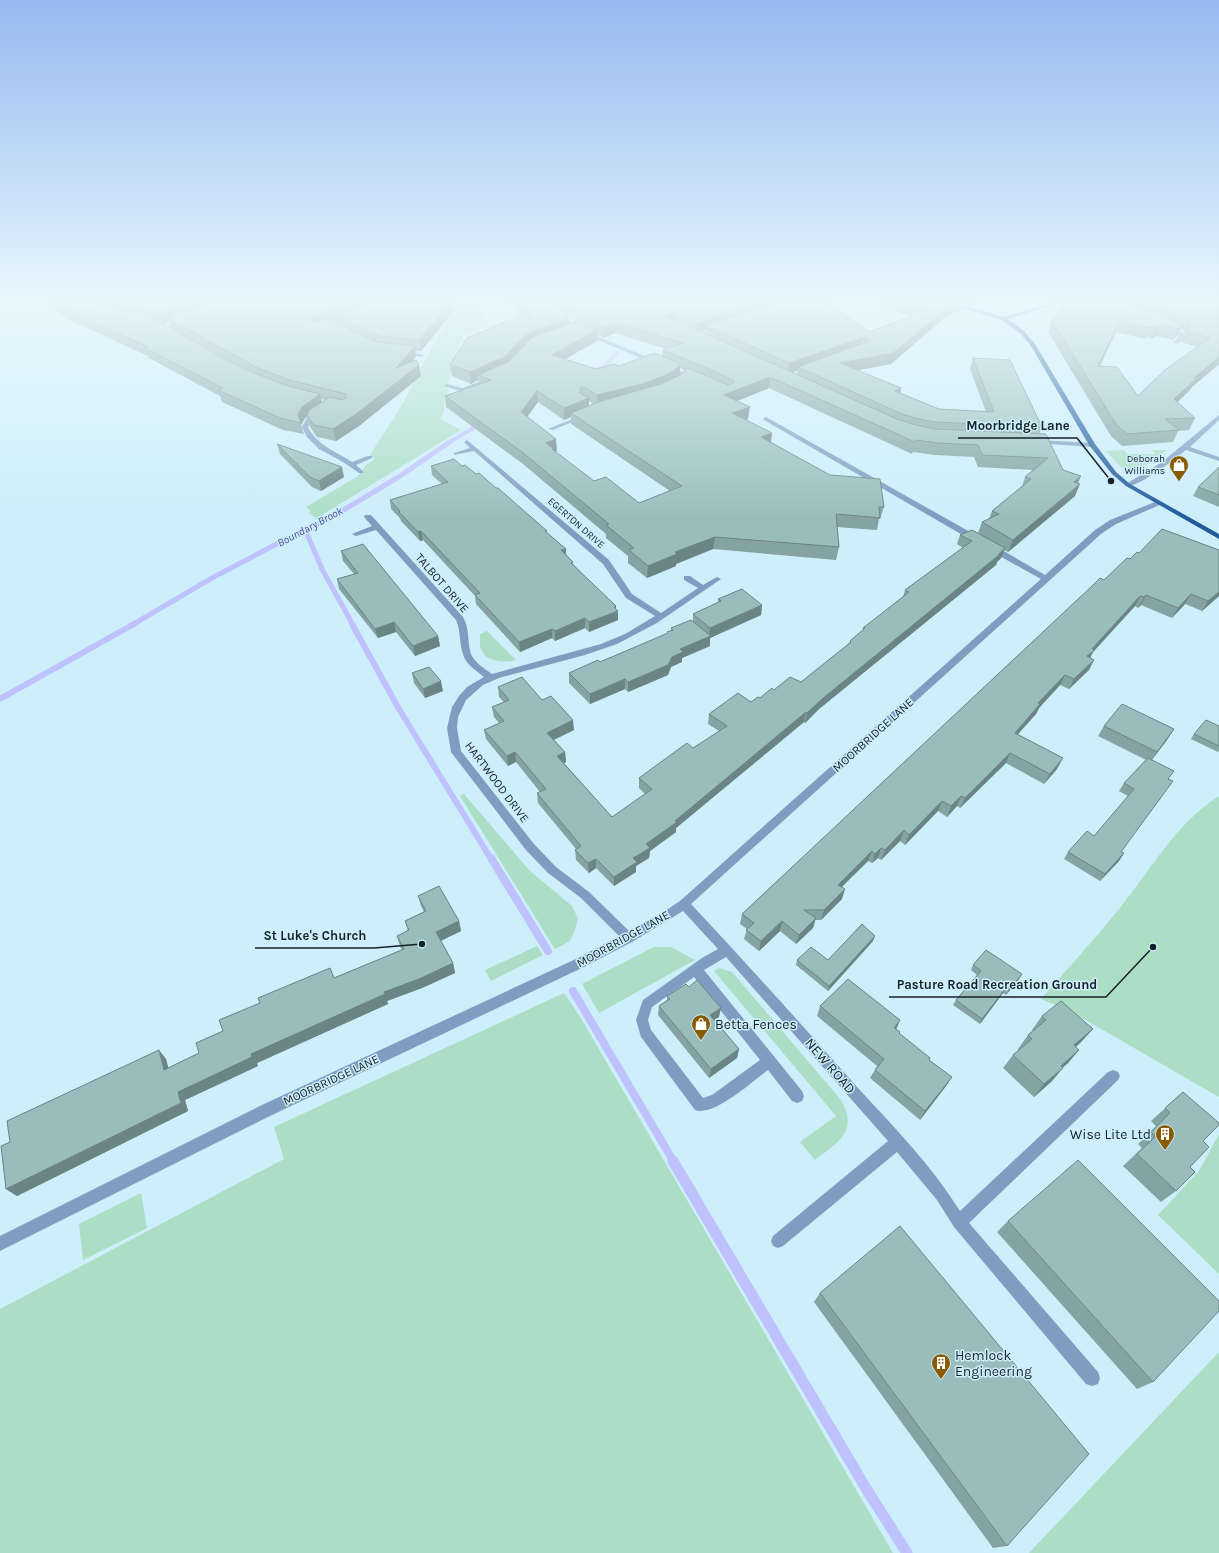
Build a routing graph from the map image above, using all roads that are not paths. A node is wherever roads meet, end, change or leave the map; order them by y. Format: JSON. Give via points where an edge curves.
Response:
{"nodes":[{"id":1,"x":686,"y":375,"type":"edge"},
{"id":2,"x":1051,"y":375,"type":"edge"},
{"id":3,"x":496,"y":376,"type":"edge"},
{"id":4,"x":447,"y":386,"type":"dead end"},
{"id":5,"x":672,"y":386,"type":"edge"},
{"id":6,"x":464,"y":390,"type":"junction"},
{"id":7,"x":454,"y":396,"type":"edge"},
{"id":8,"x":325,"y":409,"type":"edge"},
{"id":9,"x":591,"y":413,"type":"edge"},
{"id":10,"x":1219,"y":417,"type":"edge"},
{"id":11,"x":766,"y":419,"type":"dead end"},
{"id":12,"x":551,"y":430,"type":"dead end"},
{"id":13,"x":466,"y":442,"type":"dead end"},
{"id":14,"x":1028,"y":442,"type":"edge"},
{"id":15,"x":1092,"y":445,"type":"junction"},
{"id":16,"x":1186,"y":448,"type":"junction"},
{"id":17,"x":474,"y":449,"type":"junction"},
{"id":18,"x":456,"y":454,"type":"dead end"},
{"id":19,"x":370,"y":458,"type":"dead end"},
{"id":20,"x":1219,"y":459,"type":"edge"},
{"id":21,"x":353,"y":464,"type":"junction"},
{"id":22,"x":361,"y":472,"type":"dead end"},
{"id":23,"x":1128,"y":485,"type":"junction"},
{"id":24,"x":1158,"y":504,"type":"junction"},
{"id":25,"x":368,"y":517,"type":"dead end"},
{"id":26,"x":377,"y":527,"type":"junction"},
{"id":27,"x":356,"y":534,"type":"dead end"},
{"id":28,"x":1219,"y":537,"type":"edge"},
{"id":29,"x":687,"y":578,"type":"dead end"},
{"id":30,"x":717,"y":579,"type":"dead end"},
{"id":31,"x":1046,"y":579,"type":"junction"},
{"id":32,"x":703,"y":588,"type":"junction"},
{"id":33,"x":660,"y":616,"type":"junction"},
{"id":34,"x":491,"y":678,"type":"junction"},
{"id":35,"x":684,"y":904,"type":"junction"},
{"id":36,"x":628,"y":938,"type":"junction"},
{"id":37,"x":727,"y":950,"type":"junction"},
{"id":38,"x":696,"y":970,"type":"junction"},
{"id":39,"x":769,"y":1062,"type":"junction"},
{"id":40,"x":1113,"y":1076,"type":"dead end"},
{"id":41,"x":797,"y":1096,"type":"dead end"},
{"id":42,"x":898,"y":1142,"type":"junction"},
{"id":43,"x":959,"y":1222,"type":"junction"},
{"id":44,"x":778,"y":1241,"type":"dead end"},
{"id":45,"x":0,"y":1244,"type":"edge"},
{"id":46,"x":1092,"y":1378,"type":"dead end"}],
"edges":[{"from":1,"to":5,"type":"street","via":[[689,377]]},
{"from":2,"to":15,"type":"main road"},
{"from":3,"to":6,"type":"street"},
{"from":4,"to":6,"type":"street"},
{"from":6,"to":7,"type":"street"},
{"from":8,"to":21,"type":"street","via":[[308,420],[305,427],[308,436],[321,448]]},
{"from":9,"to":12,"type":"street"},
{"from":10,"to":16,"type":"street"},
{"from":11,"to":31,"type":"street"},
{"from":13,"to":17,"type":"street","name":"EGERTON DRIVE"},
{"from":14,"to":15,"type":"street"},
{"from":15,"to":23,"type":"main road","via":[[1114,473]]},
{"from":16,"to":20,"type":"street"},
{"from":16,"to":23,"type":"street","via":[[1146,476]]},
{"from":17,"to":18,"type":"street"},
{"from":17,"to":33,"type":"street","name":"EGERTON DRIVE","via":[[606,562],[629,596]]},
{"from":19,"to":21,"type":"street"},
{"from":21,"to":22,"type":"street"},
{"from":23,"to":24,"type":"main road"},
{"from":24,"to":28,"type":"main road"},
{"from":24,"to":31,"type":"street","name":"MOORBRIDGE LANE","via":[[1113,522],[1098,532]]},
{"from":25,"to":26,"type":"street","name":"TALBOT DRIVE"},
{"from":26,"to":27,"type":"street"},
{"from":26,"to":34,"type":"street","name":"TALBOT DRIVE","via":[[460,619],[464,629],[467,655]]},
{"from":29,"to":32,"type":"street"},
{"from":30,"to":32,"type":"street","name":"HARTWOOD DRIVE"},
{"from":31,"to":35,"type":"street","name":"MOORBRIDGE LANE"},
{"from":32,"to":33,"type":"street","name":"HARTWOOD DRIVE"},
{"from":33,"to":34,"type":"street","name":"HARTWOOD DRIVE","via":[[612,643]]},
{"from":34,"to":36,"type":"street","name":"HARTWOOD DRIVE","via":[[471,689],[457,707],[452,719],[451,739],[456,752],[530,847]]},
{"from":35,"to":36,"type":"street","name":"MOORBRIDGE LANE"},
{"from":35,"to":37,"type":"street","name":"NEW ROAD"},
{"from":36,"to":45,"type":"street","name":"MOORBRIDGE LANE","via":[[267,1110]]},
{"from":37,"to":38,"type":"street"},
{"from":37,"to":42,"type":"street","name":"NEW ROAD"},
{"from":38,"to":39,"type":"street"},
{"from":38,"to":39,"type":"street","via":[[647,1004],[642,1020],[645,1033],[700,1105],[715,1100]]},
{"from":39,"to":41,"type":"street"},
{"from":40,"to":43,"type":"street"},
{"from":42,"to":43,"type":"street","name":"NEW ROAD","via":[[942,1195]]},
{"from":42,"to":44,"type":"street"},
{"from":43,"to":46,"type":"street","name":"NEW ROAD"}]}
